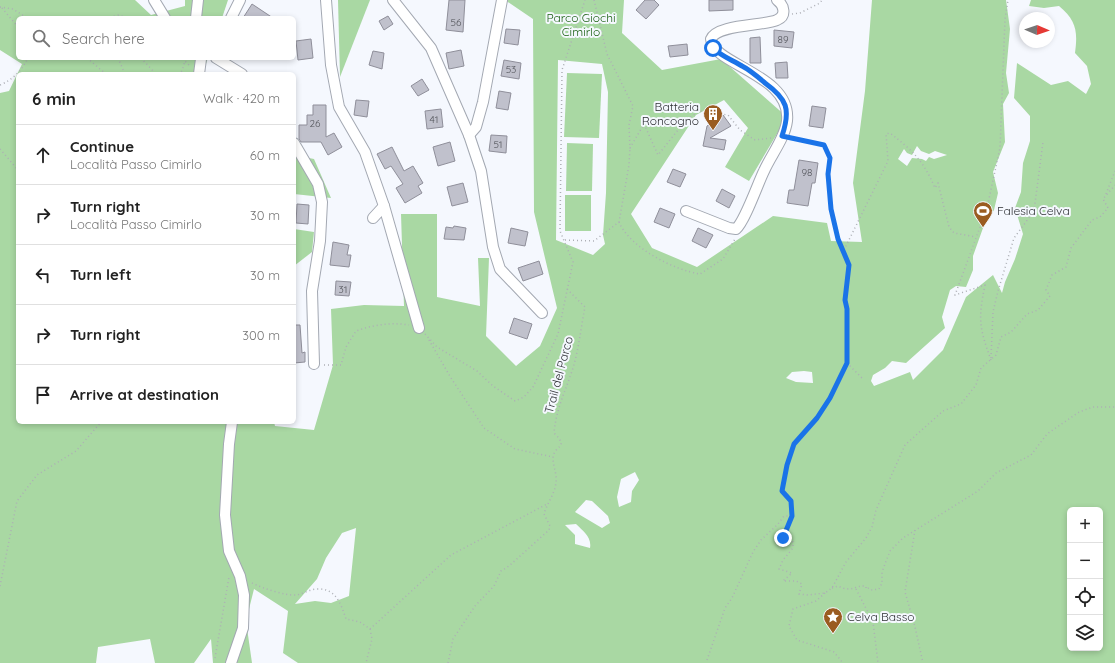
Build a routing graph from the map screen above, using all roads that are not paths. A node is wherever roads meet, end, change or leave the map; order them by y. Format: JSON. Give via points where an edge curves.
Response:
{"nodes":[{"id":1,"x":154,"y":0,"type":"edge"},
{"id":2,"x":198,"y":0,"type":"edge"},
{"id":3,"x":240,"y":0,"type":"edge"},
{"id":4,"x":326,"y":0,"type":"edge"},
{"id":5,"x":393,"y":0,"type":"edge"},
{"id":6,"x":502,"y":0,"type":"edge"},
{"id":7,"x":777,"y":0,"type":"edge"},
{"id":8,"x":164,"y":16,"type":"edge"},
{"id":9,"x":196,"y":16,"type":"edge"},
{"id":10,"x":232,"y":16,"type":"edge"},
{"id":11,"x":200,"y":60,"type":"edge"},
{"id":12,"x":219,"y":60,"type":"edge"},
{"id":13,"x":196,"y":72,"type":"edge"},
{"id":14,"x":239,"y":72,"type":"edge"},
{"id":15,"x":469,"y":135,"type":"junction"},
{"id":16,"x":296,"y":146,"type":"edge"},
{"id":17,"x":384,"y":206,"type":"junction"},
{"id":18,"x":686,"y":211,"type":"dead end"},
{"id":19,"x":373,"y":218,"type":"dead end"},
{"id":20,"x":542,"y":313,"type":"dead end"},
{"id":21,"x":419,"y":328,"type":"road end"},
{"id":22,"x":314,"y":364,"type":"road end"},
{"id":23,"x":232,"y":424,"type":"edge"},
{"id":24,"x":231,"y":663,"type":"edge"}],
"edges":[{"from":1,"to":8,"type":"street"},
{"from":2,"to":9,"type":"street"},
{"from":3,"to":10,"type":"street"},
{"from":4,"to":17,"type":"street","via":[[331,65],[339,107],[365,152]]},
{"from":5,"to":15,"type":"street","via":[[431,48]]},
{"from":6,"to":15,"type":"street","via":[[483,102],[476,127]]},
{"from":7,"to":18,"type":"street","via":[[782,6],[783,16],[779,19],[716,33],[711,38],[713,48],[718,53],[744,67],[780,94],[787,110],[782,136],[772,152],[739,227],[729,228]]},
{"from":11,"to":13,"type":"street"},
{"from":12,"to":14,"type":"street"},
{"from":15,"to":20,"type":"street","via":[[481,171],[493,248],[500,269]]},
{"from":16,"to":22,"type":"street","via":[[318,184],[322,202],[320,241],[312,291]]},
{"from":17,"to":19,"type":"street"},
{"from":17,"to":21,"type":"street"},
{"from":23,"to":24,"type":"street","via":[[225,515],[229,551],[240,576],[244,595],[243,628]]}]}
